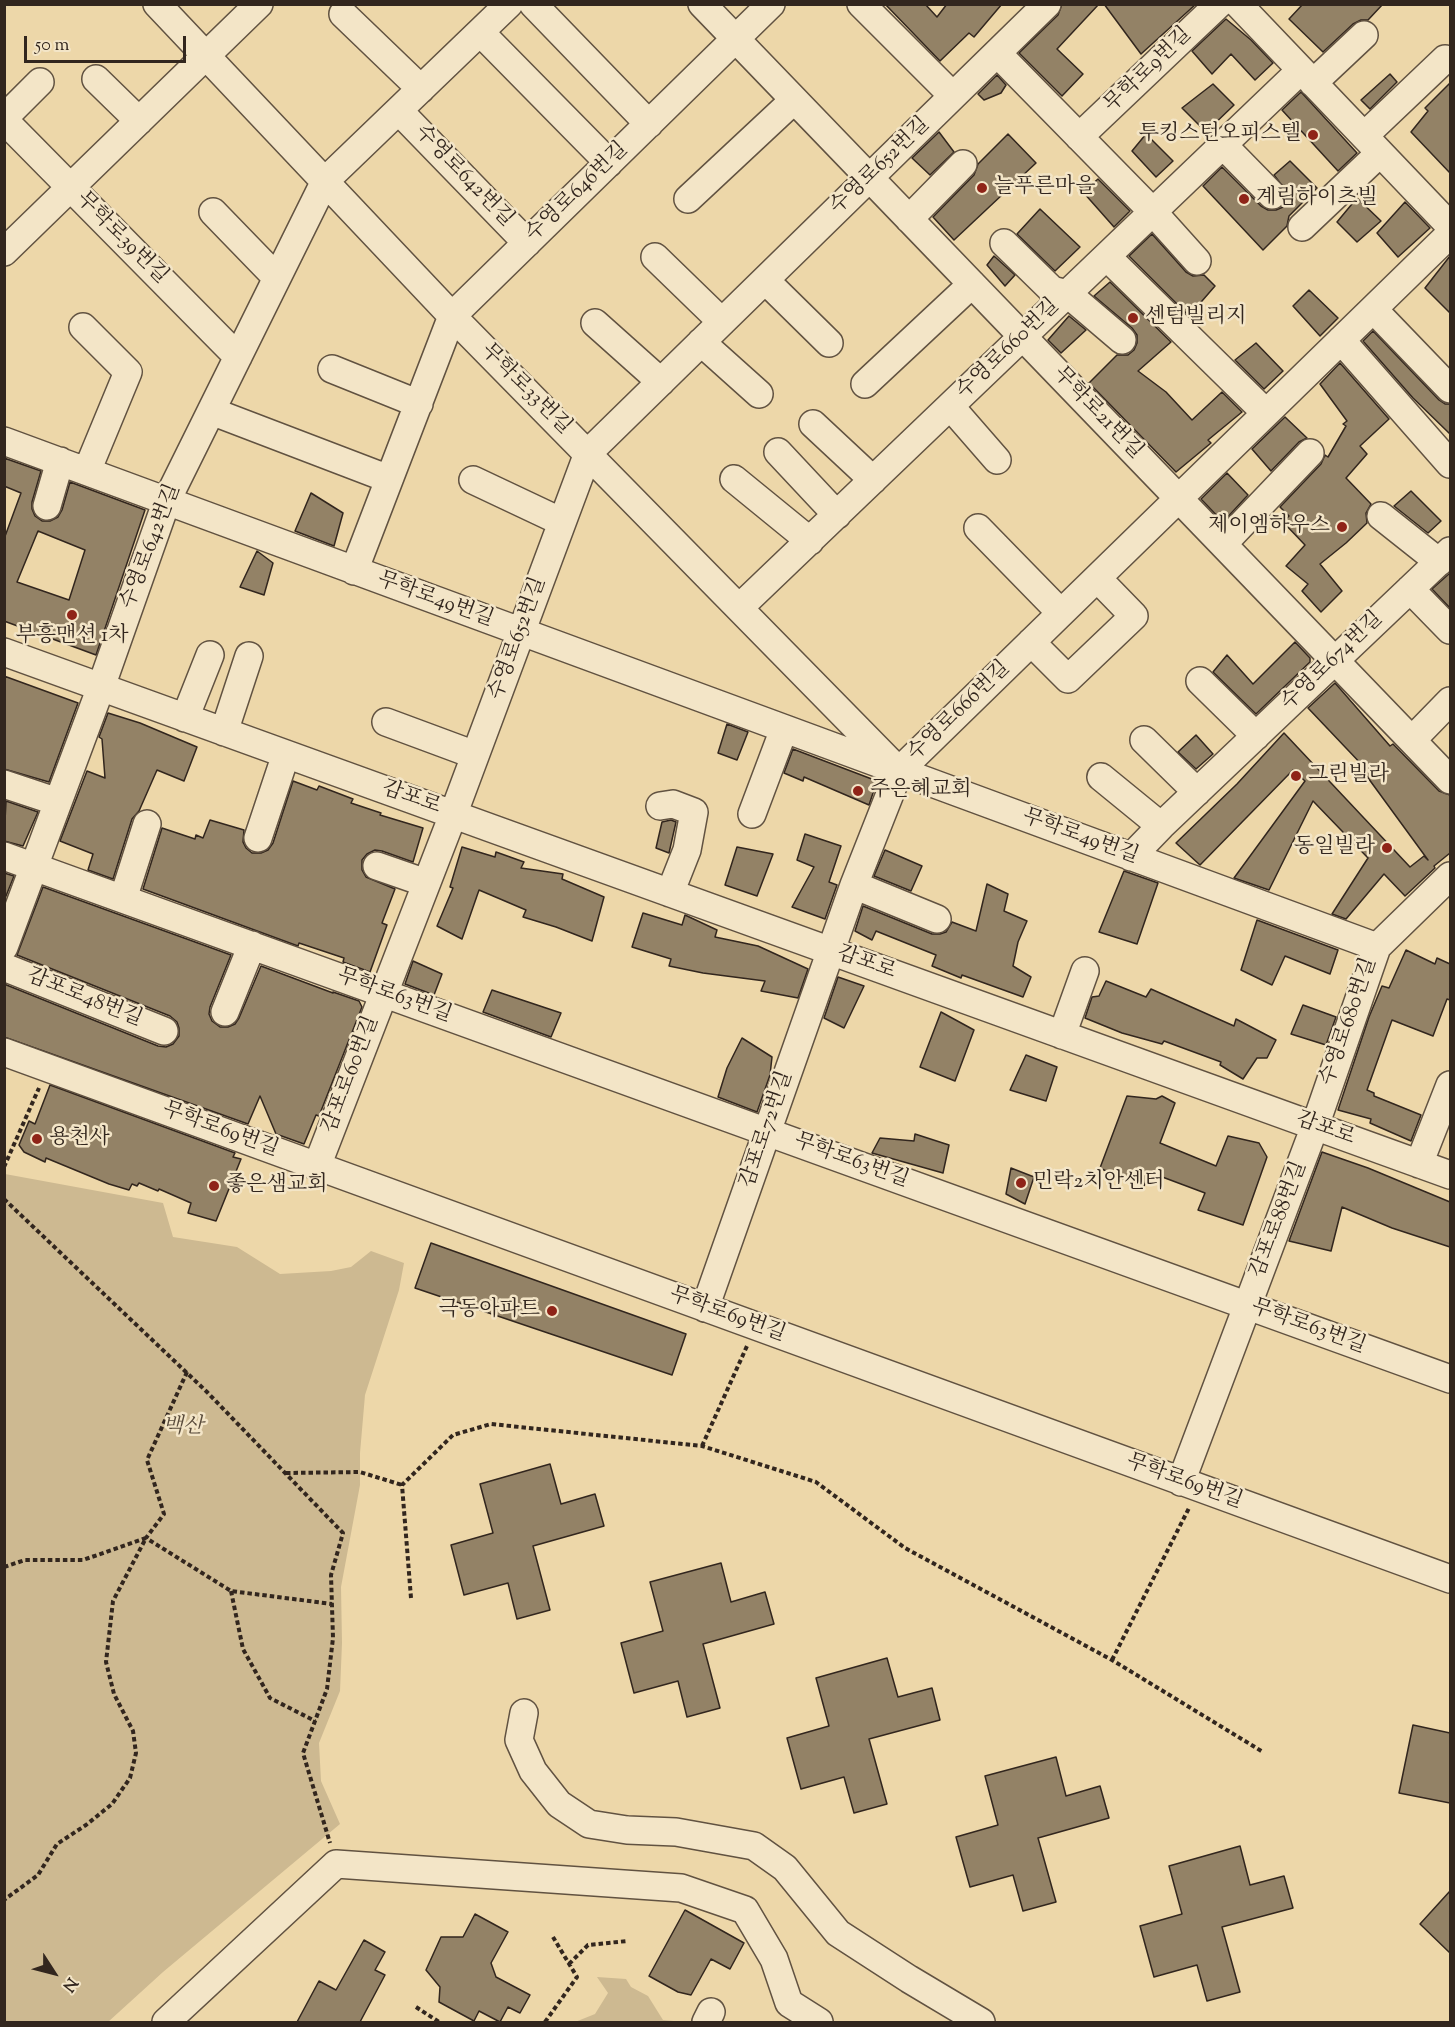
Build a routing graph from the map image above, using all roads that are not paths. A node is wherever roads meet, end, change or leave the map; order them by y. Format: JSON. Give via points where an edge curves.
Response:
{"nodes":[{"id":1,"x":157,"y":4,"type":"edge"},
{"id":2,"x":259,"y":4,"type":"edge"},
{"id":3,"x":509,"y":4,"type":"edge"},
{"id":4,"x":533,"y":4,"type":"edge"},
{"id":5,"x":702,"y":4,"type":"edge"},
{"id":6,"x":771,"y":4,"type":"edge"},
{"id":7,"x":861,"y":4,"type":"edge"},
{"id":8,"x":1047,"y":4,"type":"edge"},
{"id":9,"x":1219,"y":4,"type":"edge"},
{"id":10,"x":1238,"y":4,"type":"edge"},
{"id":11,"x":343,"y":14,"type":"dead end"},
{"id":12,"x":480,"y":32,"type":"junction"},
{"id":13,"x":1364,"y":35,"type":"dead end"},
{"id":14,"x":736,"y":39,"type":"junction"},
{"id":15,"x":996,"y":53,"type":"junction"},
{"id":16,"x":206,"y":56,"type":"junction"},
{"id":17,"x":1445,"y":59,"type":"dead end"},
{"id":18,"x":1307,"y":77,"type":"junction"},
{"id":19,"x":96,"y":79,"type":"dead end"},
{"id":20,"x":40,"y":82,"type":"dead end"},
{"id":21,"x":421,"y":89,"type":"junction"},
{"id":22,"x":953,"y":96,"type":"junction"},
{"id":23,"x":794,"y":100,"type":"junction"},
{"id":24,"x":399,"y":111,"type":"junction"},
{"id":25,"x":4,"y":119,"type":"edge"},
{"id":26,"x":139,"y":121,"type":"junction"},
{"id":27,"x":649,"y":124,"type":"junction"},
{"id":28,"x":1079,"y":137,"type":"junction"},
{"id":29,"x":1372,"y":144,"type":"junction"},
{"id":30,"x":1223,"y":145,"type":"junction"},
{"id":31,"x":609,"y":163,"type":"junction"},
{"id":32,"x":963,"y":164,"type":"dead end"},
{"id":33,"x":869,"y":178,"type":"junction"},
{"id":34,"x":325,"y":181,"type":"junction"},
{"id":35,"x":71,"y":188,"type":"junction"},
{"id":36,"x":1272,"y":195,"type":"dead end"},
{"id":37,"x":688,"y":200,"type":"dead end"},
{"id":38,"x":213,"y":212,"type":"dead end"},
{"id":39,"x":1153,"y":212,"type":"junction"},
{"id":40,"x":909,"y":219,"type":"junction"},
{"id":41,"x":1450,"y":226,"type":"edge"},
{"id":42,"x":1302,"y":227,"type":"dead end"},
{"id":43,"x":1450,"y":234,"type":"edge"},
{"id":44,"x":527,"y":243,"type":"junction"},
{"id":45,"x":1004,"y":243,"type":"dead end"},
{"id":46,"x":4,"y":252,"type":"edge"},
{"id":47,"x":655,"y":256,"type":"dead end"},
{"id":48,"x":1107,"y":256,"type":"junction"},
{"id":49,"x":1197,"y":261,"type":"dead end"},
{"id":50,"x":277,"y":279,"type":"junction"},
{"id":51,"x":765,"y":280,"type":"junction"},
{"id":52,"x":972,"y":284,"type":"junction"},
{"id":53,"x":1068,"y":294,"type":"junction"},
{"id":54,"x":1374,"y":309,"type":"junction"},
{"id":55,"x":452,"y":316,"type":"junction"},
{"id":56,"x":722,"y":322,"type":"junction"},
{"id":57,"x":595,"y":323,"type":"dead end"},
{"id":58,"x":83,"y":327,"type":"dead end"},
{"id":59,"x":1023,"y":337,"type":"junction"},
{"id":60,"x":1122,"y":340,"type":"dead end"},
{"id":61,"x":1341,"y":340,"type":"junction"},
{"id":62,"x":701,"y":342,"type":"junction"},
{"id":63,"x":829,"y":343,"type":"dead end"},
{"id":64,"x":238,"y":357,"type":"junction"},
{"id":65,"x":332,"y":369,"type":"dead end"},
{"id":66,"x":661,"y":382,"type":"junction"},
{"id":67,"x":865,"y":384,"type":"dead end"},
{"id":68,"x":1450,"y":389,"type":"edge"},
{"id":69,"x":759,"y":394,"type":"dead end"},
{"id":70,"x":419,"y":404,"type":"junction"},
{"id":71,"x":950,"y":406,"type":"junction"},
{"id":72,"x":211,"y":411,"type":"junction"},
{"id":73,"x":1266,"y":413,"type":"junction"},
{"id":74,"x":813,"y":424,"type":"dead end"},
{"id":75,"x":4,"y":441,"type":"edge"},
{"id":76,"x":778,"y":452,"type":"dead end"},
{"id":77,"x":588,"y":453,"type":"junction"},
{"id":78,"x":1310,"y":453,"type":"dead end"},
{"id":79,"x":997,"y":460,"type":"dead end"},
{"id":80,"x":60,"y":461,"type":"junction"},
{"id":81,"x":1450,"y":464,"type":"edge"},
{"id":82,"x":87,"y":471,"type":"junction"},
{"id":83,"x":389,"y":479,"type":"junction"},
{"id":84,"x":734,"y":479,"type":"dead end"},
{"id":85,"x":473,"y":480,"type":"dead end"},
{"id":86,"x":873,"y":480,"type":"junction"},
{"id":87,"x":1179,"y":498,"type":"junction"},
{"id":88,"x":167,"y":500,"type":"junction"},
{"id":89,"x":47,"y":506,"type":"dead end"},
{"id":90,"x":837,"y":515,"type":"junction"},
{"id":91,"x":1381,"y":516,"type":"dead end"},
{"id":92,"x":562,"y":522,"type":"junction"},
{"id":93,"x":978,"y":528,"type":"dead end"},
{"id":94,"x":810,"y":541,"type":"junction"},
{"id":95,"x":1223,"y":544,"type":"junction"},
{"id":96,"x":1444,"y":556,"type":"edge"},
{"id":97,"x":354,"y":571,"type":"junction"},
{"id":98,"x":1097,"y":578,"type":"junction"},
{"id":99,"x":1410,"y":589,"type":"junction"},
{"id":100,"x":739,"y":608,"type":"junction"},
{"id":101,"x":1062,"y":613,"type":"junction"},
{"id":102,"x":1450,"y":630,"type":"edge"},
{"id":103,"x":521,"y":632,"type":"junction"},
{"id":104,"x":1031,"y":642,"type":"junction"},
{"id":105,"x":4,"y":652,"type":"edge"},
{"id":106,"x":210,"y":655,"type":"dead end"},
{"id":107,"x":249,"y":656,"type":"dead end"},
{"id":108,"x":1335,"y":660,"type":"junction"},
{"id":109,"x":1200,"y":681,"type":"dead end"},
{"id":110,"x":101,"y":687,"type":"junction"},
{"id":111,"x":1450,"y":701,"type":"edge"},
{"id":112,"x":185,"y":718,"type":"junction"},
{"id":113,"x":386,"y":722,"type":"dead end"},
{"id":114,"x":784,"y":729,"type":"junction"},
{"id":115,"x":224,"y":732,"type":"junction"},
{"id":116,"x":1256,"y":736,"type":"junction"},
{"id":117,"x":1144,"y":740,"type":"dead end"},
{"id":118,"x":1412,"y":740,"type":"junction"},
{"id":119,"x":286,"y":754,"type":"junction"},
{"id":120,"x":475,"y":755,"type":"junction"},
{"id":121,"x":899,"y":771,"type":"junction"},
{"id":122,"x":1101,"y":777,"type":"dead end"},
{"id":123,"x":1450,"y":780,"type":"edge"},
{"id":124,"x":4,"y":784,"type":"edge"},
{"id":125,"x":1197,"y":792,"type":"junction"},
{"id":126,"x":58,"y":802,"type":"junction"},
{"id":127,"x":660,"y":806,"type":"dead end"},
{"id":128,"x":453,"y":814,"type":"junction"},
{"id":129,"x":752,"y":814,"type":"dead end"},
{"id":130,"x":147,"y":824,"type":"dead end"},
{"id":131,"x":1161,"y":826,"type":"junction"},
{"id":132,"x":258,"y":838,"type":"dead end"},
{"id":133,"x":4,"y":856,"type":"edge"},
{"id":134,"x":1131,"y":856,"type":"junction"},
{"id":135,"x":377,"y":866,"type":"dead end"},
{"id":136,"x":34,"y":867,"type":"junction"},
{"id":137,"x":1450,"y":876,"type":"edge"},
{"id":138,"x":426,"y":883,"type":"junction"},
{"id":139,"x":854,"y":885,"type":"junction"},
{"id":140,"x":670,"y":893,"type":"junction"},
{"id":141,"x":123,"y":899,"type":"junction"},
{"id":142,"x":937,"y":919,"type":"dead end"},
{"id":143,"x":252,"y":945,"type":"junction"},
{"id":144,"x":4,"y":946,"type":"edge"},
{"id":145,"x":1377,"y":947,"type":"junction"},
{"id":146,"x":831,"y":951,"type":"junction"},
{"id":147,"x":4,"y":967,"type":"edge"},
{"id":148,"x":1085,"y":971,"type":"dead end"},
{"id":149,"x":384,"y":993,"type":"junction"},
{"id":150,"x":225,"y":1012,"type":"dead end"},
{"id":151,"x":164,"y":1031,"type":"dead end"},
{"id":152,"x":1062,"y":1035,"type":"junction"},
{"id":153,"x":4,"y":1052,"type":"edge"},
{"id":154,"x":1450,"y":1085,"type":"edge"},
{"id":155,"x":1315,"y":1126,"type":"junction"},
{"id":156,"x":767,"y":1132,"type":"junction"},
{"id":157,"x":1419,"y":1164,"type":"junction"},
{"id":158,"x":317,"y":1166,"type":"junction"},
{"id":159,"x":1450,"y":1175,"type":"edge"},
{"id":160,"x":1247,"y":1306,"type":"junction"},
{"id":161,"x":705,"y":1308,"type":"junction"},
{"id":162,"x":1450,"y":1379,"type":"edge"},
{"id":163,"x":1190,"y":1485,"type":"junction"},
{"id":164,"x":1450,"y":1580,"type":"edge"},
{"id":165,"x":524,"y":1713,"type":"dead end"},
{"id":166,"x":166,"y":2022,"type":"edge"},
{"id":167,"x":819,"y":2022,"type":"edge"},
{"id":168,"x":981,"y":2022,"type":"edge"}],
"edges":[{"from":1,"to":16,"type":"street","name":"무학로33번길"},
{"from":2,"to":16,"type":"street"},
{"from":3,"to":12,"type":"street","name":"수영로642번길"},
{"from":4,"to":27,"type":"street"},
{"from":5,"to":14,"type":"street","name":"무학로21번길"},
{"from":6,"to":14,"type":"street","name":"수영로646번길"},
{"from":7,"to":22,"type":"street"},
{"from":8,"to":15,"type":"street","name":"수영로652번길"},
{"from":9,"to":28,"type":"street","name":"무학로9번길"},
{"from":10,"to":18,"type":"street"},
{"from":11,"to":21,"type":"street"},
{"from":12,"to":21,"type":"street","name":"수영로642번길"},
{"from":12,"to":31,"type":"street"},
{"from":13,"to":18,"type":"street"},
{"from":14,"to":23,"type":"street","name":"무학로21번길"},
{"from":14,"to":27,"type":"street","name":"수영로646번길"},
{"from":15,"to":22,"type":"street","name":"수영로652번길"},
{"from":15,"to":28,"type":"street"},
{"from":16,"to":26,"type":"street"},
{"from":16,"to":34,"type":"street","name":"무학로33번길"},
{"from":17,"to":29,"type":"street"},
{"from":18,"to":29,"type":"street"},
{"from":18,"to":30,"type":"street","name":"수영로660번길"},
{"from":19,"to":26,"type":"street"},
{"from":20,"to":25,"type":"street","name":"무학로39번길"},
{"from":21,"to":24,"type":"street","name":"수영로642번길"},
{"from":22,"to":33,"type":"street","name":"수영로652번길"},
{"from":23,"to":33,"type":"street","name":"무학로21번길"},
{"from":23,"to":37,"type":"street"},
{"from":24,"to":34,"type":"street","name":"수영로642번길"},
{"from":24,"to":44,"type":"street","name":"수영로642번길"},
{"from":25,"to":35,"type":"street","name":"무학로39번길"},
{"from":26,"to":35,"type":"street"},
{"from":27,"to":31,"type":"street","name":"수영로646번길"},
{"from":28,"to":39,"type":"street"},
{"from":29,"to":41,"type":"street"},
{"from":29,"to":42,"type":"street"},
{"from":30,"to":36,"type":"street"},
{"from":30,"to":39,"type":"street","name":"수영로660번길"},
{"from":31,"to":44,"type":"street","name":"수영로646번길"},
{"from":32,"to":40,"type":"street"},
{"from":33,"to":40,"type":"street","name":"무학로21번길"},
{"from":33,"to":51,"type":"street","name":"수영로652번길"},
{"from":34,"to":50,"type":"street","name":"수영로642번길"},
{"from":34,"to":55,"type":"street","name":"무학로33번길"},
{"from":35,"to":46,"type":"street"},
{"from":35,"to":64,"type":"street","name":"무학로39번길"},
{"from":38,"to":50,"type":"street"},
{"from":39,"to":48,"type":"street","name":"수영로660번길"},
{"from":39,"to":49,"type":"street"},
{"from":40,"to":52,"type":"street","name":"무학로21번길"},
{"from":43,"to":54,"type":"street","name":"수영로666번길"},
{"from":44,"to":55,"type":"street","name":"수영로646번길"},
{"from":45,"to":53,"type":"street","name":"수영로660번길","via":[[1052,290]]},
{"from":47,"to":56,"type":"street"},
{"from":48,"to":53,"type":"street","name":"수영로660번길"},
{"from":48,"to":73,"type":"street"},
{"from":50,"to":64,"type":"street","name":"수영로642번길"},
{"from":51,"to":56,"type":"street","name":"수영로652번길"},
{"from":51,"to":63,"type":"street"},
{"from":52,"to":59,"type":"street","name":"무학로21번길"},
{"from":52,"to":67,"type":"street"},
{"from":53,"to":59,"type":"street","name":"수영로660번길"},
{"from":53,"to":60,"type":"street"},
{"from":54,"to":61,"type":"street","name":"수영로666번길"},
{"from":54,"to":68,"type":"street"},
{"from":55,"to":70,"type":"street","name":"수영로646번길"},
{"from":55,"to":77,"type":"street","name":"무학로33번길"},
{"from":56,"to":62,"type":"street","name":"수영로652번길"},
{"from":57,"to":66,"type":"street"},
{"from":58,"to":82,"type":"street","via":[[128,372]]},
{"from":59,"to":71,"type":"street","name":"수영로660번길"},
{"from":59,"to":87,"type":"street","name":"무학로21번길"},
{"from":61,"to":73,"type":"street","name":"수영로666번길"},
{"from":61,"to":81,"type":"street"},
{"from":62,"to":66,"type":"street","name":"수영로652번길"},
{"from":62,"to":69,"type":"street"},
{"from":64,"to":72,"type":"street","name":"수영로642번길"},
{"from":65,"to":70,"type":"street"},
{"from":66,"to":77,"type":"street","name":"수영로652번길"},
{"from":70,"to":83,"type":"street","name":"수영로646번길"},
{"from":71,"to":79,"type":"street","name":"수영로660번길"},
{"from":71,"to":86,"type":"street","name":"수영로660번길"},
{"from":72,"to":83,"type":"street"},
{"from":72,"to":88,"type":"street","name":"수영로642번길"},
{"from":73,"to":87,"type":"street","name":"수영로666번길"},
{"from":74,"to":86,"type":"street"},
{"from":75,"to":80,"type":"street","name":"무학로49번길"},
{"from":76,"to":90,"type":"street"},
{"from":77,"to":92,"type":"street","name":"수영로652번길"},
{"from":77,"to":100,"type":"street","name":"무학로33번길"},
{"from":78,"to":95,"type":"street"},
{"from":80,"to":82,"type":"street","name":"무학로49번길"},
{"from":80,"to":89,"type":"street"},
{"from":82,"to":88,"type":"street","name":"무학로49번길"},
{"from":83,"to":97,"type":"street","name":"수영로646번길"},
{"from":84,"to":94,"type":"street"},
{"from":85,"to":92,"type":"street"},
{"from":86,"to":90,"type":"street","name":"수영로660번길"},
{"from":87,"to":95,"type":"street","name":"무학로21번길"},
{"from":87,"to":98,"type":"street","name":"수영로666번길"},
{"from":88,"to":97,"type":"street","name":"무학로49번길"},
{"from":88,"to":110,"type":"street","name":"수영로642번길"},
{"from":90,"to":94,"type":"street","name":"수영로660번길"},
{"from":91,"to":96,"type":"street","name":"수영로674번길"},
{"from":92,"to":103,"type":"street","name":"수영로652번길"},
{"from":93,"to":101,"type":"street"},
{"from":94,"to":100,"type":"street","name":"수영로660번길"},
{"from":95,"to":108,"type":"street","name":"무학로21번길"},
{"from":96,"to":99,"type":"street","name":"수영로674번길"},
{"from":97,"to":103,"type":"street","name":"무학로49번길"},
{"from":98,"to":101,"type":"street","name":"수영로666번길"},
{"from":98,"to":104,"type":"street","via":[[1134,616],[1068,679]]},
{"from":99,"to":102,"type":"street"},
{"from":99,"to":108,"type":"street","name":"수영로674번길"},
{"from":100,"to":121,"type":"street","name":"무학로33번길"},
{"from":101,"to":104,"type":"street","name":"수영로666번길"},
{"from":103,"to":114,"type":"street","name":"무학로49번길"},
{"from":103,"to":120,"type":"street","name":"수영로652번길"},
{"from":104,"to":121,"type":"street","name":"수영로666번길"},
{"from":105,"to":110,"type":"street","name":"감포로"},
{"from":106,"to":112,"type":"street"},
{"from":107,"to":115,"type":"street"},
{"from":108,"to":116,"type":"street","name":"수영로674번길"},
{"from":108,"to":118,"type":"street","name":"무학로21번길"},
{"from":109,"to":116,"type":"street"},
{"from":110,"to":112,"type":"street","name":"감포로"},
{"from":110,"to":126,"type":"street","name":"수영로642번길"},
{"from":111,"to":118,"type":"street"},
{"from":112,"to":115,"type":"street","name":"감포로"},
{"from":113,"to":120,"type":"street"},
{"from":114,"to":121,"type":"street","name":"무학로49번길"},
{"from":114,"to":129,"type":"street"},
{"from":115,"to":119,"type":"street","name":"감포로"},
{"from":116,"to":125,"type":"street","name":"수영로674번길"},
{"from":117,"to":125,"type":"street"},
{"from":118,"to":123,"type":"street","name":"무학로21번길"},
{"from":119,"to":128,"type":"street","name":"감포로"},
{"from":119,"to":132,"type":"street"},
{"from":120,"to":128,"type":"street","name":"수영로652번길"},
{"from":121,"to":134,"type":"street","name":"무학로49번길"},
{"from":121,"to":139,"type":"street","name":"수영로666번길"},
{"from":122,"to":131,"type":"street"},
{"from":124,"to":126,"type":"street"},
{"from":125,"to":131,"type":"street","name":"수영로674번길"},
{"from":126,"to":136,"type":"street","name":"수영로642번길"},
{"from":127,"to":140,"type":"street","via":[[673,804],[694,812],[687,850]]},
{"from":128,"to":138,"type":"street","name":"감포로60번길"},
{"from":128,"to":140,"type":"street","name":"감포로"},
{"from":130,"to":141,"type":"street"},
{"from":131,"to":134,"type":"street","name":"수영로674번길"},
{"from":133,"to":136,"type":"street","name":"무학로63번길"},
{"from":134,"to":145,"type":"street","name":"무학로49번길"},
{"from":135,"to":138,"type":"street"},
{"from":136,"to":141,"type":"street","name":"무학로63번길"},
{"from":136,"to":144,"type":"street","name":"수영로642번길"},
{"from":137,"to":145,"type":"street","name":"수영로680번길"},
{"from":138,"to":149,"type":"street","name":"감포로60번길"},
{"from":139,"to":142,"type":"street"},
{"from":139,"to":146,"type":"street","name":"수영로666번길"},
{"from":140,"to":146,"type":"street","name":"감포로"},
{"from":141,"to":143,"type":"street","name":"무학로63번길"},
{"from":143,"to":149,"type":"street","name":"무학로63번길"},
{"from":143,"to":150,"type":"street"},
{"from":145,"to":155,"type":"street","name":"수영로680번길"},
{"from":146,"to":152,"type":"street","name":"감포로"},
{"from":146,"to":156,"type":"street","name":"감포로72번길"},
{"from":147,"to":151,"type":"street","name":"감포로48번길"},
{"from":148,"to":152,"type":"street"},
{"from":149,"to":156,"type":"street","name":"무학로63번길"},
{"from":149,"to":158,"type":"street","name":"감포로60번길"},
{"from":152,"to":155,"type":"street","name":"감포로"},
{"from":153,"to":158,"type":"street","name":"무학로69번길"},
{"from":154,"to":157,"type":"street"},
{"from":155,"to":157,"type":"street","name":"감포로"},
{"from":155,"to":160,"type":"street","name":"감포로88번길"},
{"from":156,"to":160,"type":"street","name":"무학로63번길"},
{"from":156,"to":161,"type":"street","name":"감포로72번길"},
{"from":157,"to":159,"type":"street","name":"감포로"},
{"from":158,"to":161,"type":"street","name":"무학로69번길"},
{"from":160,"to":162,"type":"street","name":"무학로63번길"},
{"from":160,"to":163,"type":"street","name":"감포로88번길"},
{"from":161,"to":163,"type":"street","name":"무학로69번길"},
{"from":163,"to":164,"type":"street","name":"무학로69번길"},
{"from":165,"to":168,"type":"street","via":[[519,1740],[533,1771],[559,1804],[589,1824],[676,1832],[754,1846],[785,1868],[838,1933]]},
{"from":166,"to":167,"type":"street","via":[[336,1864],[681,1888],[745,1910],[774,1959],[789,2003]]}]}
